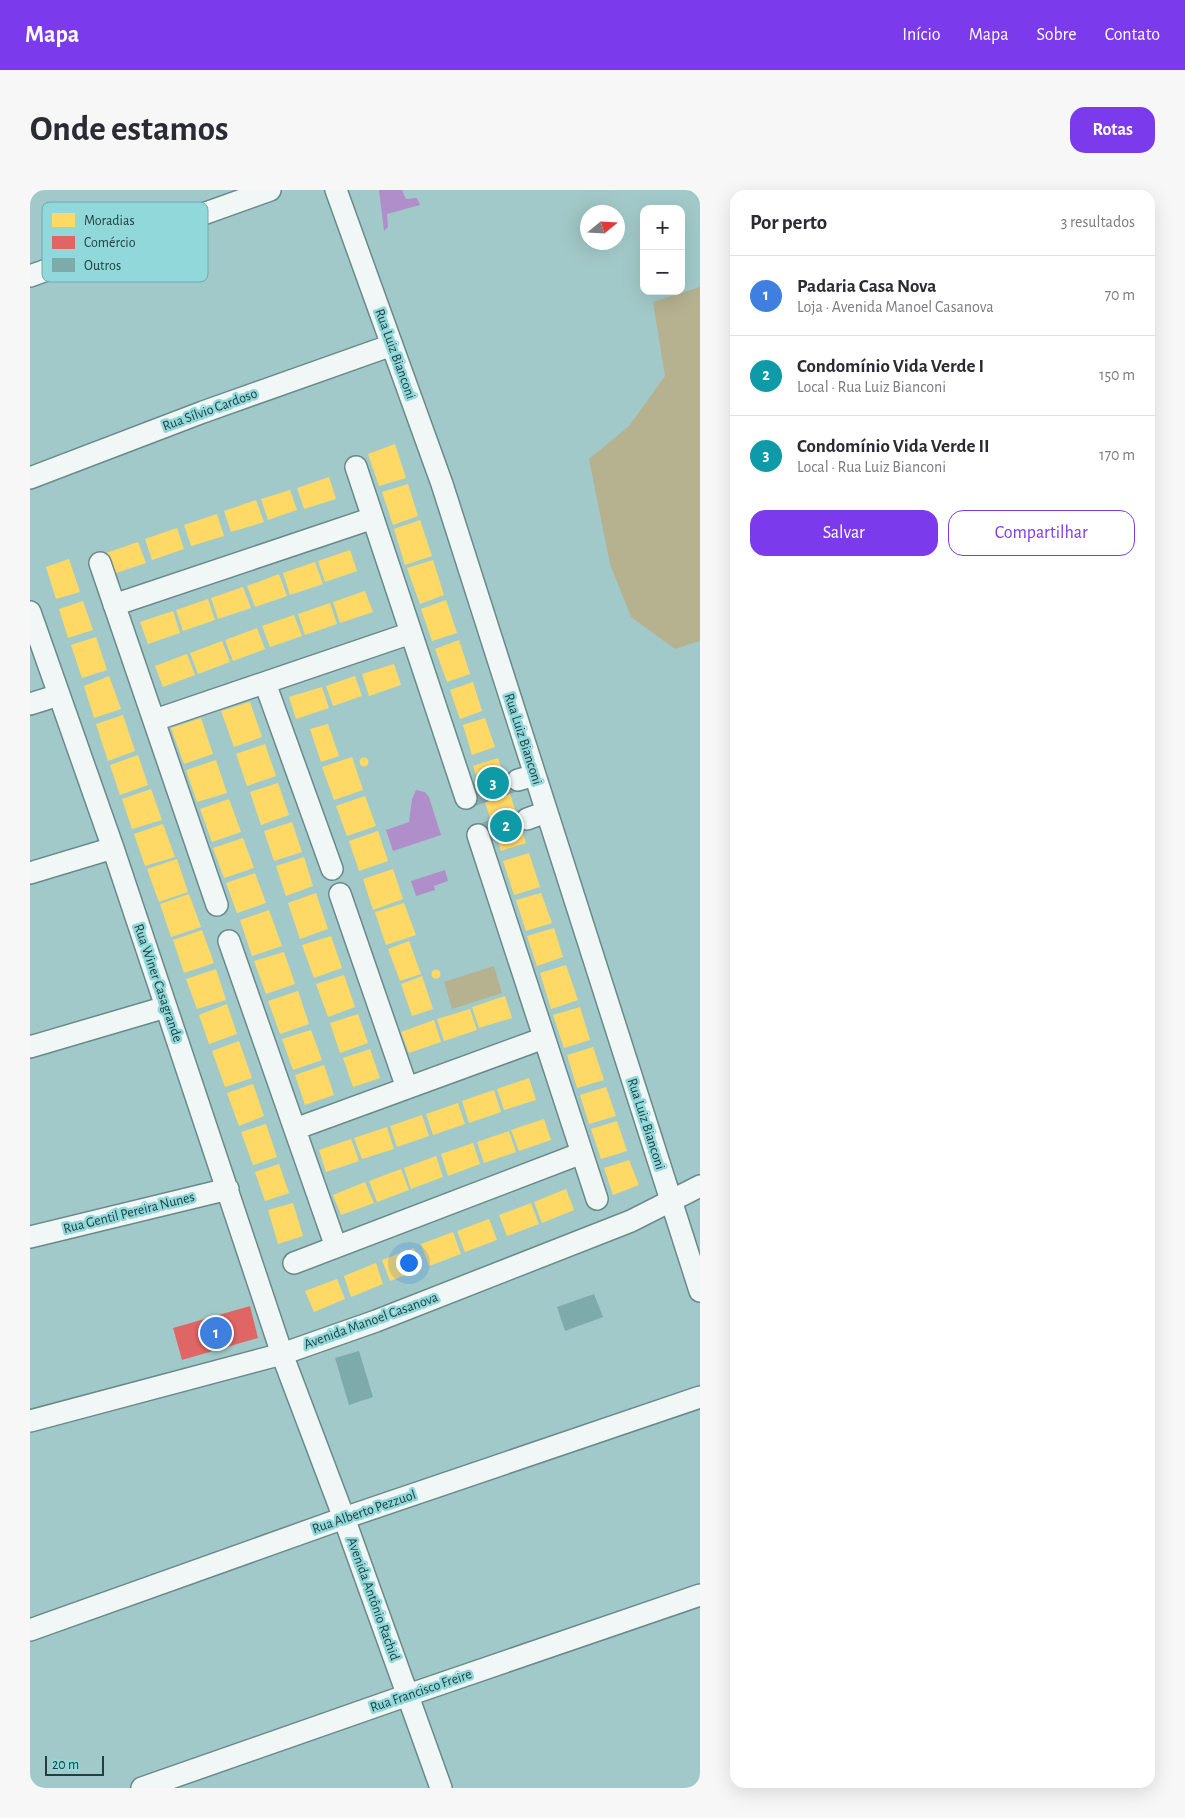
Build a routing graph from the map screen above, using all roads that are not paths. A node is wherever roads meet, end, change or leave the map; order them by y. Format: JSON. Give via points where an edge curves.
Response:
{"nodes":[{"id":1,"x":270,"y":190,"type":"edge"},
{"id":2,"x":336,"y":190,"type":"edge"},
{"id":3,"x":208,"y":212,"type":"edge"},
{"id":4,"x":42,"y":272,"type":"edge"},
{"id":5,"x":30,"y":276,"type":"edge"},
{"id":6,"x":392,"y":345,"type":"junction"},
{"id":7,"x":356,"y":467,"type":"dead end"},
{"id":8,"x":30,"y":478,"type":"edge"},
{"id":9,"x":373,"y":518,"type":"junction"},
{"id":10,"x":100,"y":563,"type":"dead end"},
{"id":11,"x":114,"y":605,"type":"junction"},
{"id":12,"x":30,"y":612,"type":"edge"},
{"id":13,"x":411,"y":633,"type":"junction"},
{"id":14,"x":265,"y":683,"type":"junction"},
{"id":15,"x":59,"y":695,"type":"junction"},
{"id":16,"x":30,"y":704,"type":"edge"},
{"id":17,"x":154,"y":720,"type":"junction"},
{"id":18,"x":466,"y":798,"type":"dead end"},
{"id":19,"x":478,"y":835,"type":"dead end"},
{"id":20,"x":113,"y":848,"type":"junction"},
{"id":21,"x":332,"y":869,"type":"dead end"},
{"id":22,"x":30,"y":873,"type":"edge"},
{"id":23,"x":340,"y":894,"type":"dead end"},
{"id":24,"x":217,"y":905,"type":"dead end"},
{"id":25,"x":229,"y":941,"type":"dead end"},
{"id":26,"x":166,"y":1007,"type":"junction"},
{"id":27,"x":544,"y":1038,"type":"junction"},
{"id":28,"x":30,"y":1047,"type":"edge"},
{"id":29,"x":406,"y":1088,"type":"junction"},
{"id":30,"x":295,"y":1129,"type":"junction"},
{"id":31,"x":582,"y":1153,"type":"junction"},
{"id":32,"x":700,"y":1186,"type":"edge"},
{"id":33,"x":228,"y":1189,"type":"junction"},
{"id":34,"x":597,"y":1199,"type":"dead end"},
{"id":35,"x":671,"y":1202,"type":"junction"},
{"id":36,"x":30,"y":1237,"type":"edge"},
{"id":37,"x":336,"y":1247,"type":"junction"},
{"id":38,"x":294,"y":1263,"type":"dead end"},
{"id":39,"x":700,"y":1291,"type":"edge"},
{"id":40,"x":282,"y":1354,"type":"junction"},
{"id":41,"x":700,"y":1398,"type":"edge"},
{"id":42,"x":30,"y":1421,"type":"edge"},
{"id":43,"x":344,"y":1518,"type":"junction"},
{"id":44,"x":700,"y":1595,"type":"edge"},
{"id":45,"x":30,"y":1630,"type":"edge"},
{"id":46,"x":408,"y":1695,"type":"junction"},
{"id":47,"x":142,"y":1788,"type":"edge"},
{"id":48,"x":442,"y":1788,"type":"edge"}],
"edges":[{"from":1,"to":3,"type":"street"},
{"from":2,"to":6,"type":"street","name":"Rua Luiz Bianconi"},
{"from":4,"to":5,"type":"street"},
{"from":6,"to":8,"type":"street","name":"Rua Sílvio Cardoso"},
{"from":6,"to":35,"type":"street","name":"Rua Luiz Bianconi","via":[[442,484],[537,815]]},
{"from":7,"to":9,"type":"street"},
{"from":9,"to":11,"type":"street"},
{"from":9,"to":13,"type":"street"},
{"from":10,"to":11,"type":"street"},
{"from":11,"to":17,"type":"street"},
{"from":12,"to":15,"type":"street","name":"Rua Winer Casagrande"},
{"from":13,"to":14,"type":"street"},
{"from":13,"to":18,"type":"street"},
{"from":14,"to":17,"type":"street"},
{"from":14,"to":21,"type":"street"},
{"from":15,"to":16,"type":"street"},
{"from":15,"to":20,"type":"street","name":"Rua Winer Casagrande"},
{"from":17,"to":24,"type":"street"},
{"from":19,"to":27,"type":"street"},
{"from":20,"to":22,"type":"street"},
{"from":20,"to":26,"type":"street","name":"Rua Winer Casagrande"},
{"from":23,"to":29,"type":"street"},
{"from":25,"to":30,"type":"street"},
{"from":26,"to":28,"type":"street"},
{"from":26,"to":33,"type":"street","name":"Rua Winer Casagrande"},
{"from":27,"to":29,"type":"street"},
{"from":27,"to":31,"type":"street"},
{"from":29,"to":30,"type":"street"},
{"from":30,"to":37,"type":"street"},
{"from":31,"to":34,"type":"street"},
{"from":31,"to":37,"type":"street"},
{"from":32,"to":35,"type":"street","name":"Avenida Manoel Casanova"},
{"from":33,"to":36,"type":"street","name":"Rua Gentil Pereira Nunes"},
{"from":33,"to":40,"type":"street","name":"Rua Winer Casagrande"},
{"from":35,"to":39,"type":"street","name":"Rua Luiz Bianconi"},
{"from":35,"to":40,"type":"street","name":"Avenida Manoel Casanova","via":[[528,1262]]},
{"from":37,"to":38,"type":"street"},
{"from":40,"to":42,"type":"street","name":"Avenida Manoel Casanova"},
{"from":40,"to":43,"type":"street","name":"Avenida Antônio Rachid"},
{"from":41,"to":43,"type":"street","name":"Rua Alberto Pezzuol"},
{"from":43,"to":45,"type":"street","name":"Rua Alberto Pezzuol"},
{"from":43,"to":46,"type":"street","name":"Avenida Antônio Rachid"},
{"from":44,"to":46,"type":"street","name":"Rua Francisco Freire"},
{"from":46,"to":47,"type":"street","name":"Rua Francisco Freire"},
{"from":46,"to":48,"type":"street","name":"Avenida Antônio Rachid"}]}
